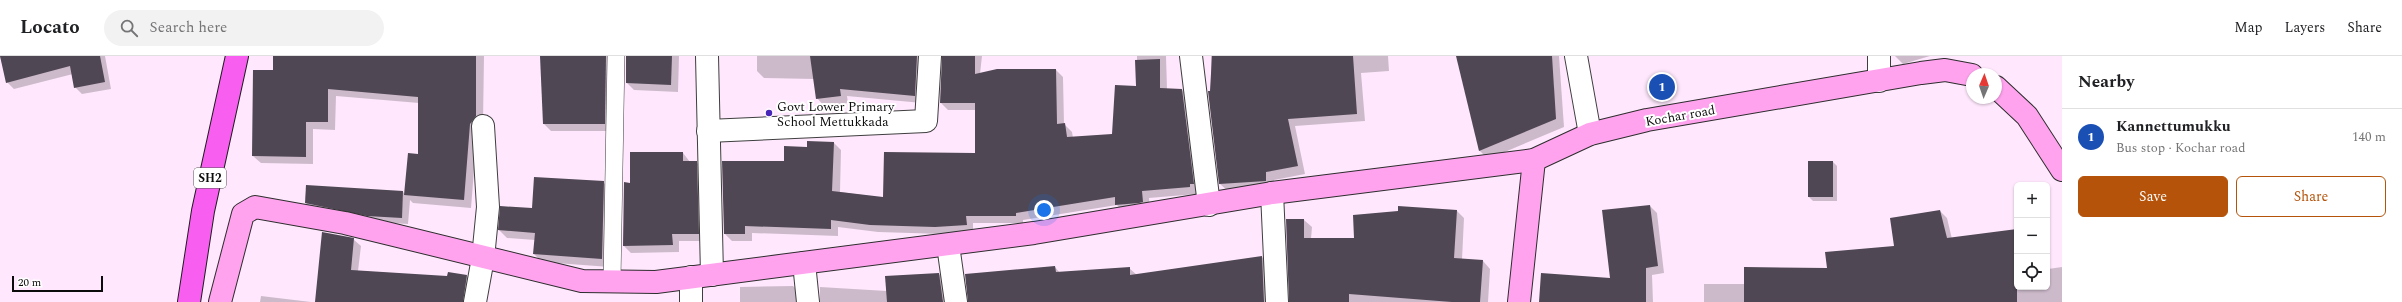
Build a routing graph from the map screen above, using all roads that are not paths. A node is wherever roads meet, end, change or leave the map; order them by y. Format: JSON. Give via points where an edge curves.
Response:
{"nodes":[{"id":1,"x":237,"y":56,"type":"edge"},
{"id":2,"x":616,"y":56,"type":"edge"},
{"id":3,"x":707,"y":56,"type":"edge"},
{"id":4,"x":930,"y":56,"type":"edge"},
{"id":5,"x":1191,"y":56,"type":"edge"},
{"id":6,"x":1576,"y":56,"type":"edge"},
{"id":7,"x":1879,"y":56,"type":"edge"},
{"id":8,"x":1966,"y":74,"type":"edge"},
{"id":9,"x":1879,"y":81,"type":"junction"},
{"id":10,"x":2002,"y":93,"type":"edge"},
{"id":11,"x":483,"y":126,"type":"dead end"},
{"id":12,"x":708,"y":130,"type":"junction"},
{"id":13,"x":1590,"y":134,"type":"junction"},
{"id":14,"x":1534,"y":160,"type":"junction"},
{"id":15,"x":2062,"y":170,"type":"edge"},
{"id":16,"x":1272,"y":193,"type":"junction"},
{"id":17,"x":1209,"y":205,"type":"junction"},
{"id":18,"x":948,"y":245,"type":"junction"},
{"id":19,"x":483,"y":258,"type":"junction"},
{"id":20,"x":804,"y":263,"type":"junction"},
{"id":21,"x":701,"y":276,"type":"junction"},
{"id":22,"x":612,"y":281,"type":"junction"},
{"id":23,"x":189,"y":302,"type":"edge"},
{"id":24,"x":220,"y":302,"type":"edge"},
{"id":25,"x":475,"y":302,"type":"edge"},
{"id":26,"x":691,"y":302,"type":"edge"},
{"id":27,"x":808,"y":302,"type":"edge"},
{"id":28,"x":956,"y":302,"type":"edge"},
{"id":29,"x":1277,"y":302,"type":"edge"},
{"id":30,"x":1519,"y":302,"type":"edge"}],
"edges":[{"from":1,"to":23,"type":"main road","number":"SH2","via":[[203,211]]},
{"from":2,"to":22,"type":"lane"},
{"from":3,"to":12,"type":"street"},
{"from":4,"to":12,"type":"street","via":[[926,122]]},
{"from":5,"to":17,"type":"street"},
{"from":6,"to":13,"type":"street"},
{"from":7,"to":9,"type":"street"},
{"from":8,"to":9,"type":"street","name":"Kochar road","via":[[1945,70]]},
{"from":9,"to":13,"type":"street","name":"Kochar road","via":[[1647,120]]},
{"from":10,"to":15,"type":"street","via":[[2027,116]]},
{"from":11,"to":19,"type":"street","via":[[488,207]]},
{"from":12,"to":21,"type":"street"},
{"from":13,"to":14,"type":"street","name":"Kochar road"},
{"from":14,"to":16,"type":"street","name":"Kochar road"},
{"from":14,"to":30,"type":"street"},
{"from":16,"to":17,"type":"street","name":"Kochar road"},
{"from":16,"to":29,"type":"street"},
{"from":17,"to":18,"type":"street","name":"Kochar road"},
{"from":18,"to":20,"type":"street","name":"Kochar road"},
{"from":18,"to":28,"type":"street"},
{"from":19,"to":22,"type":"street","name":"Kochar road","via":[[582,281]]},
{"from":19,"to":24,"type":"street","name":"Kochar road","via":[[345,224],[255,207],[243,214]]},
{"from":19,"to":25,"type":"street"},
{"from":20,"to":21,"type":"street","name":"Kochar road"},
{"from":20,"to":27,"type":"street"},
{"from":21,"to":22,"type":"street","name":"Kochar road","via":[[656,282]]},
{"from":21,"to":26,"type":"street"}]}
